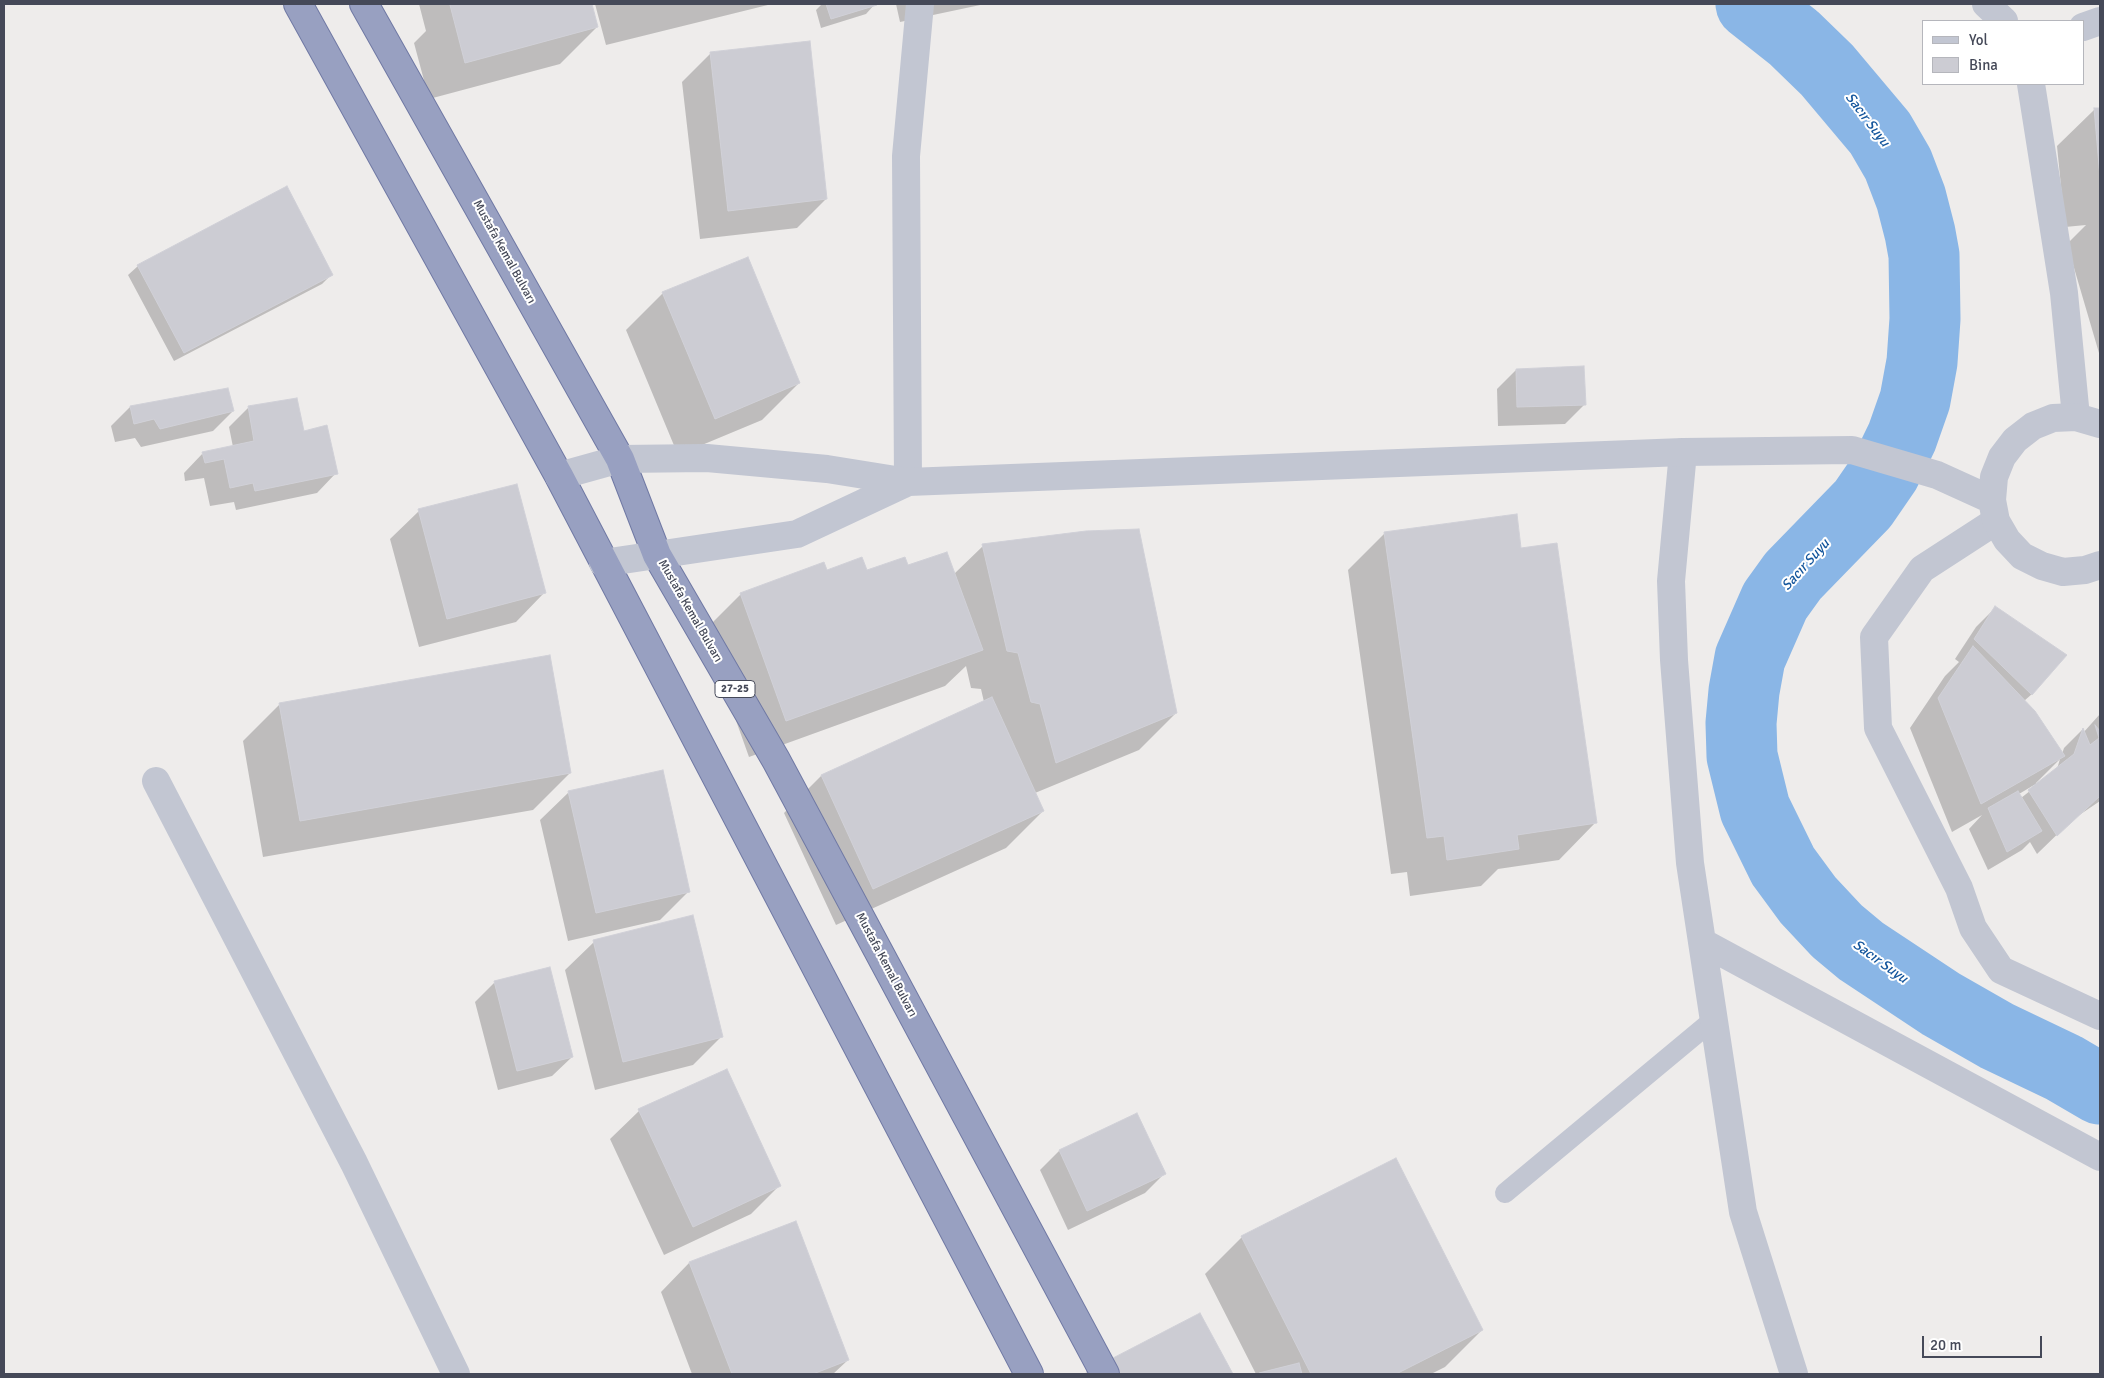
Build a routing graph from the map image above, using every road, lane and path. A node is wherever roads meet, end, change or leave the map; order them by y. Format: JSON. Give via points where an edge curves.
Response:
{"nodes":[{"id":1,"x":298,"y":4,"type":"edge"},
{"id":2,"x":364,"y":4,"type":"edge"},
{"id":3,"x":920,"y":4,"type":"edge"},
{"id":4,"x":1986,"y":4,"type":"edge"},
{"id":5,"x":2003,"y":20,"type":"edge"},
{"id":6,"x":2100,"y":21,"type":"edge"},
{"id":7,"x":2084,"y":28,"type":"edge"},
{"id":8,"x":2030,"y":85,"type":"edge"},
{"id":9,"x":2088,"y":421,"type":"edge"},
{"id":10,"x":1683,"y":452,"type":"junction"},
{"id":11,"x":620,"y":459,"type":"junction"},
{"id":12,"x":559,"y":476,"type":"junction"},
{"id":13,"x":908,"y":482,"type":"junction"},
{"id":14,"x":1994,"y":510,"type":"junction"},
{"id":15,"x":657,"y":554,"type":"junction"},
{"id":16,"x":603,"y":563,"type":"junction"},
{"id":17,"x":2100,"y":565,"type":"edge"},
{"id":18,"x":156,"y":781,"type":"dead end"},
{"id":19,"x":1702,"y":942,"type":"junction"},
{"id":20,"x":2100,"y":1016,"type":"edge"},
{"id":21,"x":1713,"y":1020,"type":"junction"},
{"id":22,"x":2100,"y":1157,"type":"edge"},
{"id":23,"x":1505,"y":1193,"type":"dead end"},
{"id":24,"x":456,"y":1374,"type":"edge"},
{"id":25,"x":1029,"y":1374,"type":"edge"},
{"id":26,"x":1105,"y":1374,"type":"edge"},
{"id":27,"x":1794,"y":1374,"type":"edge"}],
"edges":[{"from":1,"to":12,"type":"highway"},
{"from":2,"to":11,"type":"highway","name":"Mustafa Kemal Bulvarı","number":"27-25"},
{"from":3,"to":13,"type":"street","via":[[906,156]]},
{"from":4,"to":5,"type":"street"},
{"from":6,"to":7,"type":"street"},
{"from":8,"to":9,"type":"street"},
{"from":9,"to":14,"type":"street","via":[[2054,418],[2033,426],[2015,440],[2002,457],[1994,477]]},
{"from":10,"to":13,"type":"street"},
{"from":10,"to":14,"type":"street","via":[[1852,450],[1937,475]]},
{"from":10,"to":19,"type":"street","via":[[1671,581],[1674,660],[1690,863]]},
{"from":11,"to":12,"type":"street"},
{"from":11,"to":13,"type":"street","via":[[707,458],[828,469]]},
{"from":11,"to":15,"type":"highway","name":"Mustafa Kemal Bulvarı","number":"27-25"},
{"from":12,"to":16,"type":"highway"},
{"from":13,"to":15,"type":"street","via":[[796,534]]},
{"from":14,"to":17,"type":"street","via":[[2007,540],[2022,556],[2063,572]]},
{"from":14,"to":20,"type":"street","via":[[1922,569],[1874,637],[1878,728],[1959,888],[1974,928],[2001,970]]},
{"from":15,"to":16,"type":"street"},
{"from":15,"to":26,"type":"highway","name":"Mustafa Kemal Bulvarı","number":"27-25","via":[[776,760]]},
{"from":16,"to":25,"type":"highway"},
{"from":18,"to":24,"type":"street","via":[[354,1164]]},
{"from":19,"to":21,"type":"street"},
{"from":19,"to":22,"type":"street"},
{"from":21,"to":23,"type":"lane"},
{"from":21,"to":27,"type":"street","via":[[1743,1212]]}]}
